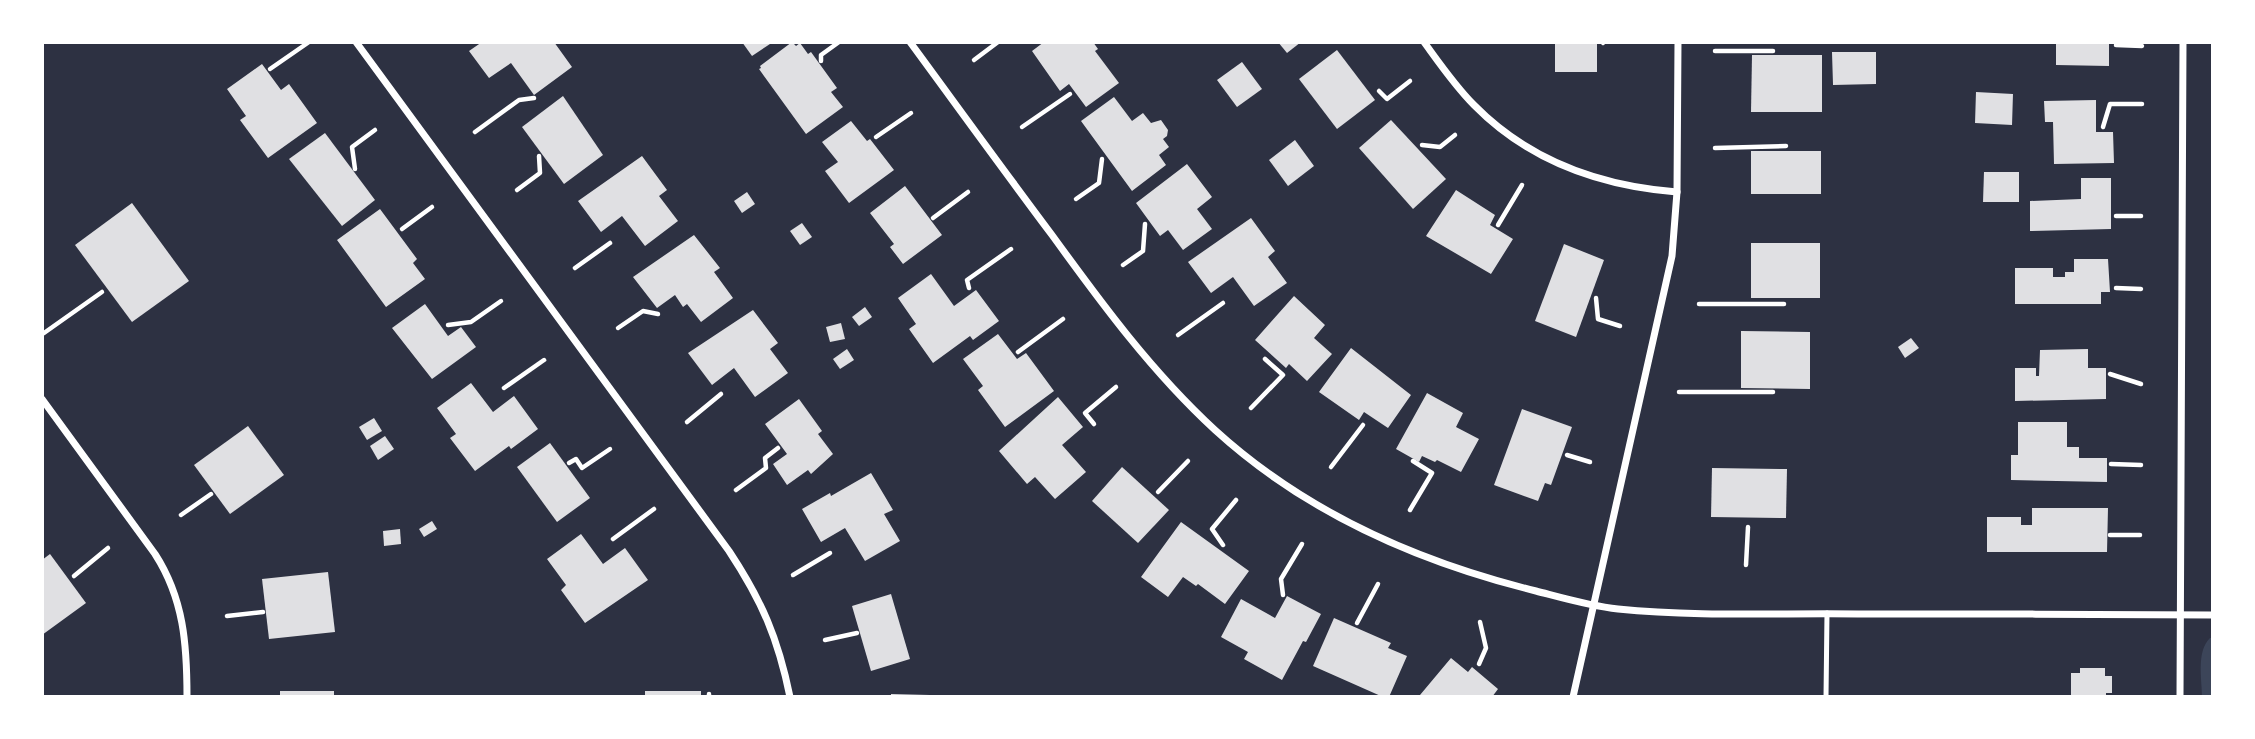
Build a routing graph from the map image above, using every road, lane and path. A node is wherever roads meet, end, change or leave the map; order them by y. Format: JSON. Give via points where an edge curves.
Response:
{"nodes":[{"id":1,"x":309,"y":42,"type":"edge"},
{"id":2,"x":356,"y":42,"type":"edge"},
{"id":3,"x":839,"y":42,"type":"edge"},
{"id":4,"x":910,"y":42,"type":"edge"},
{"id":5,"x":998,"y":42,"type":"edge"},
{"id":6,"x":1424,"y":42,"type":"edge"},
{"id":7,"x":1678,"y":42,"type":"edge"},
{"id":8,"x":2183,"y":42,"type":"edge"},
{"id":9,"x":2116,"y":45,"type":"dead end"},
{"id":10,"x":2142,"y":46,"type":"dead end"},
{"id":11,"x":1716,"y":51,"type":"dead end"},
{"id":12,"x":1773,"y":51,"type":"dead end"},
{"id":13,"x":974,"y":60,"type":"dead end"},
{"id":14,"x":821,"y":61,"type":"dead end"},
{"id":15,"x":270,"y":69,"type":"dead end"},
{"id":16,"x":1410,"y":81,"type":"dead end"},
{"id":17,"x":1379,"y":91,"type":"dead end"},
{"id":18,"x":1070,"y":94,"type":"dead end"},
{"id":19,"x":534,"y":99,"type":"dead end"},
{"id":20,"x":2142,"y":104,"type":"dead end"},
{"id":21,"x":911,"y":113,"type":"dead end"},
{"id":22,"x":1022,"y":127,"type":"dead end"},
{"id":23,"x":2103,"y":127,"type":"dead end"},
{"id":24,"x":375,"y":130,"type":"dead end"},
{"id":25,"x":475,"y":132,"type":"dead end"},
{"id":26,"x":1455,"y":135,"type":"dead end"},
{"id":27,"x":876,"y":137,"type":"dead end"},
{"id":28,"x":1422,"y":145,"type":"dead end"},
{"id":29,"x":1786,"y":146,"type":"dead end"},
{"id":30,"x":1715,"y":148,"type":"dead end"},
{"id":31,"x":539,"y":156,"type":"dead end"},
{"id":32,"x":1102,"y":159,"type":"dead end"},
{"id":33,"x":355,"y":169,"type":"dead end"},
{"id":34,"x":1522,"y":185,"type":"dead end"},
{"id":35,"x":517,"y":190,"type":"dead end"},
{"id":36,"x":968,"y":192,"type":"dead end"},
{"id":37,"x":1677,"y":192,"type":"junction"},
{"id":38,"x":1076,"y":199,"type":"dead end"},
{"id":39,"x":432,"y":207,"type":"dead end"},
{"id":40,"x":2116,"y":216,"type":"dead end"},
{"id":41,"x":2141,"y":216,"type":"dead end"},
{"id":42,"x":933,"y":218,"type":"dead end"},
{"id":43,"x":1145,"y":224,"type":"dead end"},
{"id":44,"x":1498,"y":225,"type":"dead end"},
{"id":45,"x":402,"y":229,"type":"dead end"},
{"id":46,"x":610,"y":243,"type":"dead end"},
{"id":47,"x":1011,"y":249,"type":"dead end"},
{"id":48,"x":1123,"y":265,"type":"dead end"},
{"id":49,"x":575,"y":268,"type":"dead end"},
{"id":50,"x":969,"y":288,"type":"dead end"},
{"id":51,"x":2116,"y":288,"type":"dead end"},
{"id":52,"x":2141,"y":289,"type":"dead end"},
{"id":53,"x":103,"y":292,"type":"dead end"},
{"id":54,"x":1596,"y":298,"type":"dead end"},
{"id":55,"x":501,"y":301,"type":"dead end"},
{"id":56,"x":1223,"y":303,"type":"dead end"},
{"id":57,"x":1699,"y":304,"type":"dead end"},
{"id":58,"x":1784,"y":304,"type":"dead end"},
{"id":59,"x":658,"y":314,"type":"dead end"},
{"id":60,"x":1063,"y":319,"type":"dead end"},
{"id":61,"x":448,"y":325,"type":"dead end"},
{"id":62,"x":1620,"y":326,"type":"dead end"},
{"id":63,"x":618,"y":328,"type":"dead end"},
{"id":64,"x":44,"y":333,"type":"dead end"},
{"id":65,"x":1178,"y":335,"type":"dead end"},
{"id":66,"x":1018,"y":352,"type":"dead end"},
{"id":67,"x":1265,"y":359,"type":"dead end"},
{"id":68,"x":544,"y":360,"type":"dead end"},
{"id":69,"x":2110,"y":374,"type":"dead end"},
{"id":70,"x":2141,"y":384,"type":"dead end"},
{"id":71,"x":504,"y":387,"type":"dead end"},
{"id":72,"x":1115,"y":387,"type":"dead end"},
{"id":73,"x":1679,"y":392,"type":"dead end"},
{"id":74,"x":1773,"y":392,"type":"dead end"},
{"id":75,"x":721,"y":394,"type":"dead end"},
{"id":76,"x":42,"y":399,"type":"edge"},
{"id":77,"x":1251,"y":408,"type":"dead end"},
{"id":78,"x":687,"y":422,"type":"dead end"},
{"id":79,"x":1094,"y":424,"type":"dead end"},
{"id":80,"x":1363,"y":425,"type":"dead end"},
{"id":81,"x":778,"y":448,"type":"dead end"},
{"id":82,"x":610,"y":449,"type":"dead end"},
{"id":83,"x":1567,"y":455,"type":"dead end"},
{"id":84,"x":1188,"y":461,"type":"dead end"},
{"id":85,"x":1413,"y":461,"type":"dead end"},
{"id":86,"x":569,"y":463,"type":"dead end"},
{"id":87,"x":1590,"y":463,"type":"dead end"},
{"id":88,"x":2111,"y":464,"type":"dead end"},
{"id":89,"x":2141,"y":465,"type":"dead end"},
{"id":90,"x":1331,"y":467,"type":"dead end"},
{"id":91,"x":736,"y":490,"type":"dead end"},
{"id":92,"x":1157,"y":492,"type":"dead end"},
{"id":93,"x":211,"y":494,"type":"dead end"},
{"id":94,"x":1236,"y":500,"type":"dead end"},
{"id":95,"x":654,"y":509,"type":"dead end"},
{"id":96,"x":1410,"y":510,"type":"dead end"},
{"id":97,"x":181,"y":515,"type":"dead end"},
{"id":98,"x":1748,"y":527,"type":"dead end"},
{"id":99,"x":2110,"y":535,"type":"dead end"},
{"id":100,"x":2140,"y":535,"type":"dead end"},
{"id":101,"x":613,"y":539,"type":"dead end"},
{"id":102,"x":1302,"y":544,"type":"dead end"},
{"id":103,"x":1223,"y":545,"type":"dead end"},
{"id":104,"x":108,"y":548,"type":"dead end"},
{"id":105,"x":830,"y":553,"type":"dead end"},
{"id":106,"x":1746,"y":565,"type":"dead end"},
{"id":107,"x":793,"y":575,"type":"dead end"},
{"id":108,"x":74,"y":576,"type":"dead end"},
{"id":109,"x":1378,"y":584,"type":"dead end"},
{"id":110,"x":1283,"y":595,"type":"dead end"},
{"id":111,"x":1594,"y":606,"type":"junction"},
{"id":112,"x":263,"y":612,"type":"dead end"},
{"id":113,"x":1827,"y":613,"type":"junction"},
{"id":114,"x":2180,"y":615,"type":"junction"},
{"id":115,"x":2213,"y":615,"type":"edge"},
{"id":116,"x":227,"y":616,"type":"dead end"},
{"id":117,"x":1480,"y":622,"type":"dead end"},
{"id":118,"x":1357,"y":623,"type":"dead end"},
{"id":119,"x":857,"y":633,"type":"dead end"},
{"id":120,"x":825,"y":640,"type":"dead end"},
{"id":121,"x":1479,"y":664,"type":"dead end"},
{"id":122,"x":187,"y":697,"type":"edge"},
{"id":123,"x":790,"y":697,"type":"edge"},
{"id":124,"x":1573,"y":697,"type":"edge"},
{"id":125,"x":1826,"y":697,"type":"edge"},
{"id":126,"x":2180,"y":697,"type":"edge"}],
"edges":[{"from":1,"to":15,"type":"path"},
{"from":2,"to":123,"type":"street","via":[[729,551],[772,629]]},
{"from":3,"to":14,"type":"path","via":[[821,55]]},
{"from":4,"to":111,"type":"street","via":[[1132,344],[1185,401],[1252,461],[1329,512],[1409,552],[1478,576]]},
{"from":5,"to":13,"type":"path"},
{"from":6,"to":37,"type":"street","via":[[1475,107],[1534,151],[1607,182]]},
{"from":7,"to":37,"type":"street"},
{"from":8,"to":114,"type":"street"},
{"from":9,"to":10,"type":"path"},
{"from":11,"to":12,"type":"path"},
{"from":16,"to":17,"type":"path","via":[[1387,99]]},
{"from":18,"to":22,"type":"path"},
{"from":19,"to":25,"type":"path","via":[[519,100]]},
{"from":20,"to":23,"type":"path","via":[[2110,104]]},
{"from":21,"to":27,"type":"path"},
{"from":24,"to":33,"type":"path","via":[[352,147]]},
{"from":26,"to":28,"type":"path","via":[[1440,148]]},
{"from":29,"to":30,"type":"path"},
{"from":31,"to":35,"type":"path","via":[[540,173]]},
{"from":32,"to":38,"type":"path","via":[[1099,183]]},
{"from":34,"to":44,"type":"path"},
{"from":36,"to":42,"type":"path"},
{"from":37,"to":111,"type":"street","via":[[1666,290]]},
{"from":39,"to":45,"type":"path"},
{"from":40,"to":41,"type":"path"},
{"from":43,"to":48,"type":"path","via":[[1143,251]]},
{"from":46,"to":49,"type":"path"},
{"from":47,"to":50,"type":"path","via":[[967,280]]},
{"from":51,"to":52,"type":"path"},
{"from":53,"to":64,"type":"path"},
{"from":54,"to":62,"type":"path","via":[[1598,319]]},
{"from":55,"to":61,"type":"path","via":[[471,322]]},
{"from":56,"to":65,"type":"path"},
{"from":57,"to":58,"type":"path"},
{"from":59,"to":63,"type":"path","via":[[643,311]]},
{"from":60,"to":66,"type":"path"},
{"from":67,"to":77,"type":"path","via":[[1283,375]]},
{"from":68,"to":71,"type":"path"},
{"from":69,"to":70,"type":"path"},
{"from":72,"to":79,"type":"path","via":[[1085,414]]},
{"from":73,"to":74,"type":"path"},
{"from":75,"to":78,"type":"path"},
{"from":76,"to":122,"type":"street","via":[[170,581],[186,640]]},
{"from":80,"to":90,"type":"path"},
{"from":81,"to":91,"type":"path","via":[[765,458],[766,468]]},
{"from":82,"to":86,"type":"path","via":[[582,468],[576,459]]},
{"from":83,"to":87,"type":"path"},
{"from":84,"to":92,"type":"path"},
{"from":85,"to":96,"type":"path","via":[[1432,473]]},
{"from":88,"to":89,"type":"path"},
{"from":93,"to":97,"type":"path"},
{"from":94,"to":103,"type":"path","via":[[1212,529]]},
{"from":95,"to":101,"type":"path"},
{"from":98,"to":106,"type":"path"},
{"from":99,"to":100,"type":"path"},
{"from":102,"to":110,"type":"path","via":[[1281,579]]},
{"from":104,"to":108,"type":"path"},
{"from":105,"to":107,"type":"path"},
{"from":109,"to":118,"type":"path"},
{"from":111,"to":113,"type":"street"},
{"from":111,"to":124,"type":"street"},
{"from":112,"to":116,"type":"path"},
{"from":113,"to":114,"type":"street"},
{"from":113,"to":125,"type":"lane"},
{"from":114,"to":115,"type":"street"},
{"from":114,"to":126,"type":"street"},
{"from":117,"to":121,"type":"path","via":[[1486,648]]},
{"from":119,"to":120,"type":"path"}]}
